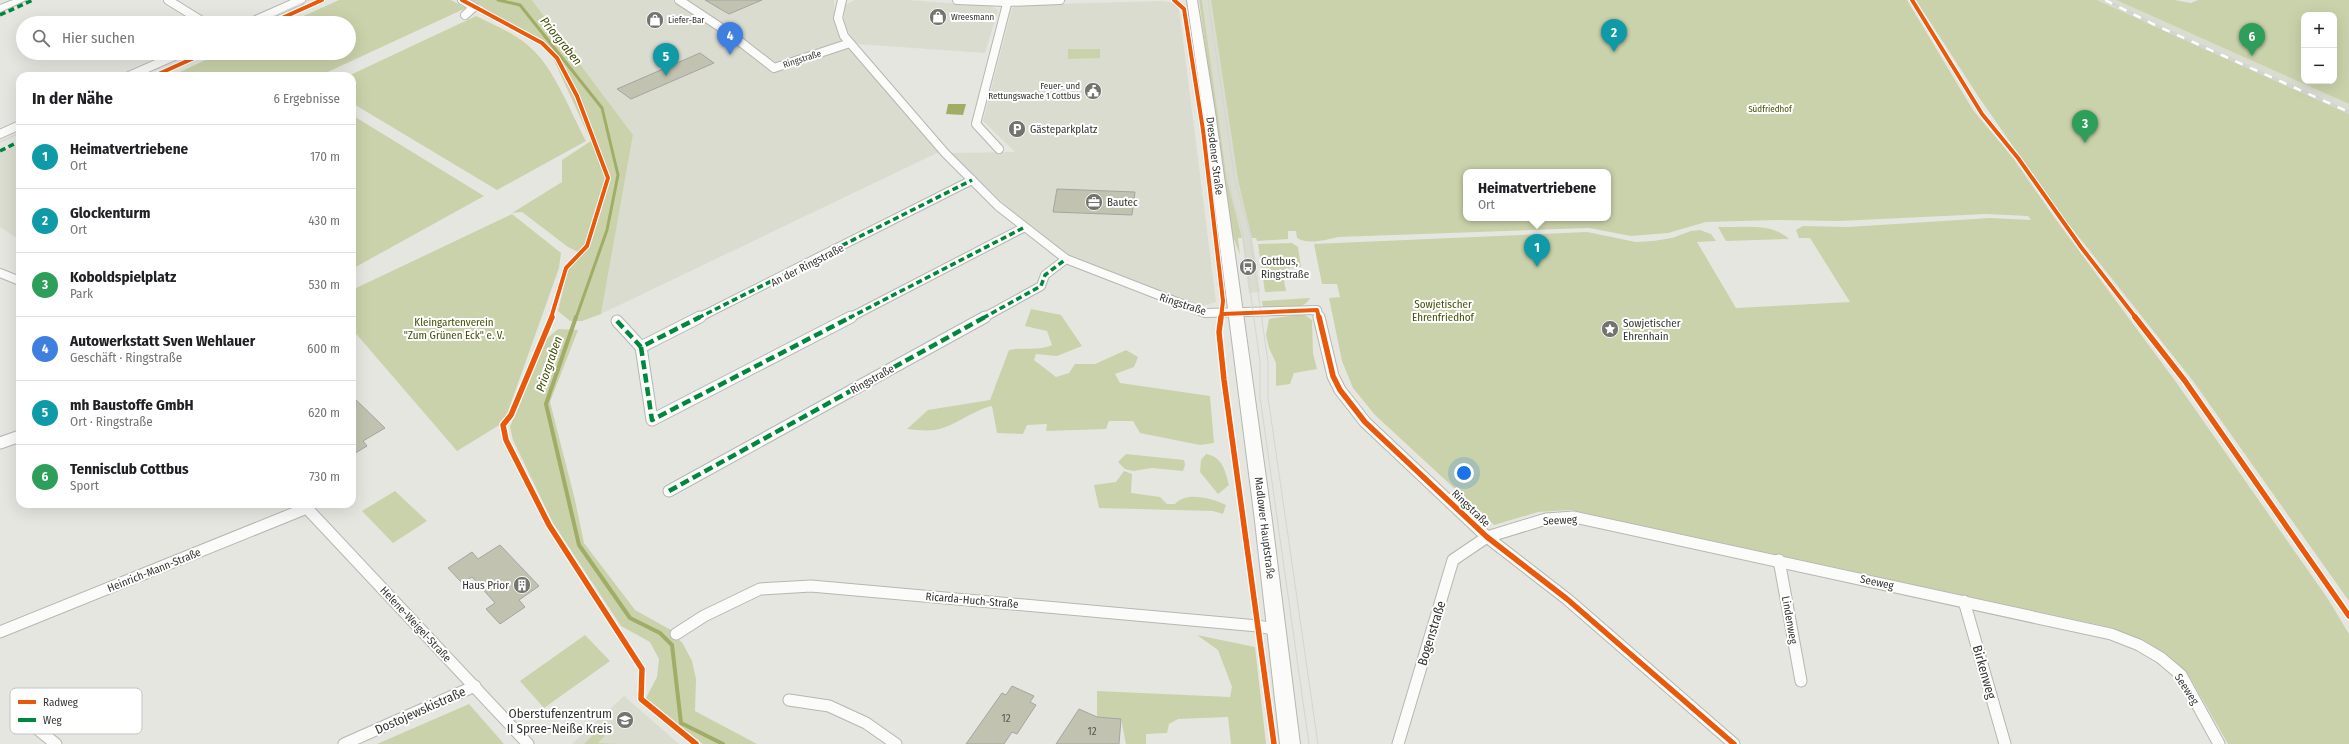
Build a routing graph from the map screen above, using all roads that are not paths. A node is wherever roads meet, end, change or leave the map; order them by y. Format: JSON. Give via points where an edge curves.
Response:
{"nodes":[{"id":1,"x":4,"y":0,"type":"edge"},
{"id":2,"x":21,"y":0,"type":"edge"},
{"id":3,"x":168,"y":0,"type":"edge"},
{"id":4,"x":301,"y":0,"type":"edge"},
{"id":5,"x":462,"y":0,"type":"edge"},
{"id":6,"x":679,"y":0,"type":"edge"},
{"id":7,"x":842,"y":0,"type":"edge"},
{"id":8,"x":957,"y":0,"type":"edge"},
{"id":9,"x":1060,"y":0,"type":"edge"},
{"id":10,"x":1192,"y":0,"type":"edge"},
{"id":11,"x":1008,"y":1,"type":"edge"},
{"id":12,"x":0,"y":2,"type":"edge"},
{"id":13,"x":0,"y":9,"type":"edge"},
{"id":14,"x":466,"y":15,"type":"dead end"},
{"id":15,"x":194,"y":16,"type":"edge"},
{"id":16,"x":265,"y":16,"type":"edge"},
{"id":17,"x":850,"y":43,"type":"junction"},
{"id":18,"x":165,"y":60,"type":"edge"},
{"id":19,"x":138,"y":72,"type":"edge"},
{"id":20,"x":16,"y":127,"type":"edge"},
{"id":21,"x":0,"y":134,"type":"edge"},
{"id":22,"x":999,"y":149,"type":"dead end"},
{"id":23,"x":972,"y":180,"type":"junction"},
{"id":24,"x":1023,"y":228,"type":"junction"},
{"id":25,"x":1066,"y":259,"type":"junction"},
{"id":26,"x":0,"y":273,"type":"edge"},
{"id":27,"x":16,"y":279,"type":"edge"},
{"id":28,"x":1235,"y":313,"type":"junction"},
{"id":29,"x":617,"y":321,"type":"dead end"},
{"id":30,"x":641,"y":347,"type":"junction"},
{"id":31,"x":16,"y":437,"type":"edge"},
{"id":32,"x":0,"y":443,"type":"edge"},
{"id":33,"x":669,"y":491,"type":"dead end"},
{"id":34,"x":300,"y":508,"type":"edge"},
{"id":35,"x":307,"y":508,"type":"edge"},
{"id":36,"x":1487,"y":538,"type":"junction"},
{"id":37,"x":1779,"y":560,"type":"junction"},
{"id":38,"x":1964,"y":601,"type":"junction"},
{"id":39,"x":1278,"y":630,"type":"junction"},
{"id":40,"x":0,"y":632,"type":"edge"},
{"id":41,"x":676,"y":634,"type":"dead end"},
{"id":42,"x":1801,"y":681,"type":"dead end"},
{"id":43,"x":475,"y":686,"type":"junction"},
{"id":44,"x":789,"y":700,"type":"dead end"},
{"id":45,"x":42,"y":734,"type":"edge"},
{"id":46,"x":56,"y":744,"type":"edge"},
{"id":47,"x":344,"y":744,"type":"edge"},
{"id":48,"x":528,"y":744,"type":"edge"},
{"id":49,"x":896,"y":744,"type":"edge"},
{"id":50,"x":1290,"y":744,"type":"edge"},
{"id":51,"x":1398,"y":744,"type":"edge"},
{"id":52,"x":1734,"y":744,"type":"edge"},
{"id":53,"x":2005,"y":744,"type":"edge"},
{"id":54,"x":2219,"y":744,"type":"edge"}],
"edges":[{"from":1,"to":12,"type":"main road"},
{"from":2,"to":13,"type":"main road"},
{"from":3,"to":15,"type":"street"},
{"from":4,"to":16,"type":"street"},
{"from":5,"to":14,"type":"street","via":[[474,7]]},
{"from":6,"to":17,"type":"street","name":"Ringstraße","via":[[729,33],[774,68]]},
{"from":7,"to":17,"type":"street","name":"Ringstraße","via":[[838,18],[844,36]]},
{"from":8,"to":11,"type":"street"},
{"from":9,"to":11,"type":"street"},
{"from":10,"to":28,"type":"main road","name":"Dresdener Straße","via":[[1212,129]]},
{"from":11,"to":22,"type":"street","via":[[976,124]]},
{"from":17,"to":23,"type":"street","name":"Ringstraße","via":[[945,153]]},
{"from":18,"to":19,"type":"street"},
{"from":20,"to":21,"type":"street"},
{"from":23,"to":24,"type":"street","name":"Ringstraße"},
{"from":23,"to":30,"type":"street","name":"An der Ringstraße"},
{"from":24,"to":25,"type":"street","name":"Ringstraße"},
{"from":24,"to":30,"type":"street","via":[[652,420]]},
{"from":25,"to":28,"type":"street","name":"Ringstraße","via":[[1205,312]]},
{"from":25,"to":33,"type":"street","name":"Ringstraße","via":[[1045,275],[1041,286]]},
{"from":26,"to":27,"type":"street"},
{"from":28,"to":36,"type":"street","name":"Ringstraße","via":[[1317,310],[1329,363],[1340,390],[1365,422]]},
{"from":28,"to":39,"type":"main road","name":"Madlower Hauptstraße"},
{"from":29,"to":30,"type":"street"},
{"from":31,"to":32,"type":"street"},
{"from":34,"to":40,"type":"street","name":"Heinrich-Mann-Straße"},
{"from":35,"to":43,"type":"street","name":"Helene-Weigel-Straße"},
{"from":36,"to":37,"type":"street","name":"Seeweg","via":[[1546,520],[1574,517]]},
{"from":36,"to":51,"type":"street","name":"Bogenstraße","via":[[1454,560]]},
{"from":36,"to":52,"type":"street","name":"Ringstraße","via":[[1567,599]]},
{"from":37,"to":38,"type":"street","name":"Seeweg"},
{"from":37,"to":42,"type":"street","name":"Lindenweg"},
{"from":38,"to":53,"type":"street","name":"Birkenweg"},
{"from":38,"to":54,"type":"street","name":"Seeweg","via":[[2111,634],[2139,645],[2161,658],[2181,675]]},
{"from":39,"to":41,"type":"street","name":"Ricarda-Huch-Straße","via":[[1258,626],[810,586],[760,589],[704,616]]},
{"from":39,"to":50,"type":"main road","name":"Madlower Hauptstraße"},
{"from":43,"to":47,"type":"street","name":"Dostojewskistraße"},
{"from":43,"to":48,"type":"street","name":"Helene-Weigel-Straße"},
{"from":44,"to":49,"type":"street","via":[[829,706],[866,723]]},
{"from":45,"to":46,"type":"street"}]}
